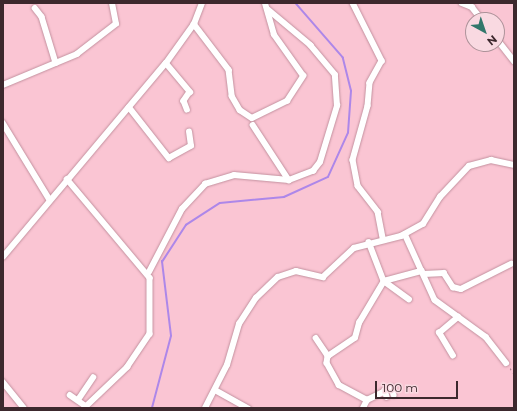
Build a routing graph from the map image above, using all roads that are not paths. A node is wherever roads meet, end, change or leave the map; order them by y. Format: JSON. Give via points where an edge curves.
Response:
{"nodes":[{"id":1,"x":112,"y":3,"type":"edge"},
{"id":2,"x":202,"y":3,"type":"edge"},
{"id":3,"x":265,"y":3,"type":"edge"},
{"id":4,"x":353,"y":3,"type":"edge"},
{"id":5,"x":462,"y":3,"type":"edge"},
{"id":6,"x":35,"y":8,"type":"dead end"},
{"id":7,"x":268,"y":10,"type":"junction"},
{"id":8,"x":476,"y":12,"type":"edge"},
{"id":9,"x":194,"y":24,"type":"junction"},
{"id":10,"x":505,"y":49,"type":"edge"},
{"id":11,"x":514,"y":61,"type":"edge"},
{"id":12,"x":56,"y":63,"type":"junction"},
{"id":13,"x":166,"y":63,"type":"junction"},
{"id":14,"x":3,"y":84,"type":"edge"},
{"id":15,"x":129,"y":107,"type":"junction"},
{"id":16,"x":188,"y":109,"type":"dead end"},
{"id":17,"x":3,"y":124,"type":"edge"},
{"id":18,"x":253,"y":125,"type":"dead end"},
{"id":19,"x":189,"y":132,"type":"dead end"},
{"id":20,"x":514,"y":165,"type":"edge"},
{"id":21,"x":68,"y":179,"type":"junction"},
{"id":22,"x":289,"y":180,"type":"junction"},
{"id":23,"x":50,"y":200,"type":"junction"},
{"id":24,"x":405,"y":234,"type":"junction"},
{"id":25,"x":383,"y":238,"type":"junction"},
{"id":26,"x":369,"y":242,"type":"junction"},
{"id":27,"x":3,"y":257,"type":"edge"},
{"id":28,"x":511,"y":264,"type":"dead end"},
{"id":29,"x":149,"y":272,"type":"junction"},
{"id":30,"x":423,"y":273,"type":"junction"},
{"id":31,"x":384,"y":281,"type":"junction"},
{"id":32,"x":409,"y":299,"type":"dead end"},
{"id":33,"x":458,"y":317,"type":"junction"},
{"id":34,"x":316,"y":338,"type":"dead end"},
{"id":35,"x":328,"y":356,"type":"junction"},
{"id":36,"x":453,"y":356,"type":"dead end"},
{"id":37,"x":506,"y":364,"type":"road end"},
{"id":38,"x":93,"y":378,"type":"dead end"},
{"id":39,"x":3,"y":382,"type":"edge"},
{"id":40,"x":215,"y":390,"type":"junction"},
{"id":41,"x":385,"y":390,"type":"junction"},
{"id":42,"x":70,"y":395,"type":"dead end"},
{"id":43,"x":394,"y":396,"type":"dead end"},
{"id":44,"x":387,"y":397,"type":"dead end"},
{"id":45,"x":78,"y":400,"type":"junction"},
{"id":46,"x":367,"y":400,"type":"junction"},
{"id":47,"x":85,"y":407,"type":"edge"},
{"id":48,"x":24,"y":408,"type":"edge"},
{"id":49,"x":205,"y":408,"type":"edge"},
{"id":50,"x":248,"y":408,"type":"edge"},
{"id":51,"x":363,"y":408,"type":"edge"}],
"edges":[{"from":1,"to":12,"type":"street","via":[[116,24],[77,54]]},
{"from":2,"to":9,"type":"street"},
{"from":3,"to":7,"type":"street"},
{"from":4,"to":25,"type":"street","via":[[382,61],[370,83],[368,106],[353,160],[358,186],[378,212]]},
{"from":5,"to":8,"type":"street","via":[[472,7]]},
{"from":6,"to":12,"type":"street","via":[[42,17]]},
{"from":7,"to":9,"type":"street","via":[[274,35],[303,76],[287,101],[252,118],[240,110],[232,96],[229,70]]},
{"from":7,"to":22,"type":"street","via":[[311,46],[335,75],[338,86],[336,111],[319,165],[308,174]]},
{"from":9,"to":13,"type":"street"},
{"from":10,"to":11,"type":"street"},
{"from":12,"to":14,"type":"street"},
{"from":13,"to":15,"type":"street"},
{"from":13,"to":16,"type":"street","via":[[190,92],[184,101]]},
{"from":15,"to":19,"type":"street","via":[[169,158],[191,146]]},
{"from":15,"to":21,"type":"street"},
{"from":17,"to":23,"type":"street"},
{"from":18,"to":22,"type":"street"},
{"from":20,"to":24,"type":"street","via":[[491,160],[469,166],[440,197],[426,221]]},
{"from":21,"to":23,"type":"street"},
{"from":21,"to":29,"type":"street"},
{"from":22,"to":29,"type":"street","via":[[234,175],[205,184],[182,209]]},
{"from":23,"to":27,"type":"street"},
{"from":24,"to":25,"type":"street"},
{"from":24,"to":30,"type":"street"},
{"from":25,"to":26,"type":"street"},
{"from":26,"to":31,"type":"street"},
{"from":26,"to":40,"type":"street","via":[[345,254],[323,277],[292,271],[272,282],[239,324]]},
{"from":28,"to":30,"type":"street","via":[[461,289],[453,287],[444,273]]},
{"from":29,"to":47,"type":"street","via":[[150,334],[128,367]]},
{"from":30,"to":31,"type":"street"},
{"from":30,"to":33,"type":"street","via":[[436,300]]},
{"from":31,"to":32,"type":"street"},
{"from":31,"to":35,"type":"street","via":[[359,323],[355,338]]},
{"from":33,"to":36,"type":"street","via":[[439,333]]},
{"from":33,"to":37,"type":"street","via":[[491,342]]},
{"from":34,"to":35,"type":"street"},
{"from":35,"to":46,"type":"street","via":[[337,383]]},
{"from":38,"to":45,"type":"street"},
{"from":39,"to":48,"type":"street"},
{"from":40,"to":49,"type":"street"},
{"from":40,"to":50,"type":"street"},
{"from":41,"to":43,"type":"street","via":[[393,388]]},
{"from":41,"to":44,"type":"street"},
{"from":41,"to":46,"type":"street"},
{"from":42,"to":45,"type":"street"},
{"from":45,"to":47,"type":"street"},
{"from":46,"to":51,"type":"street"}]}
